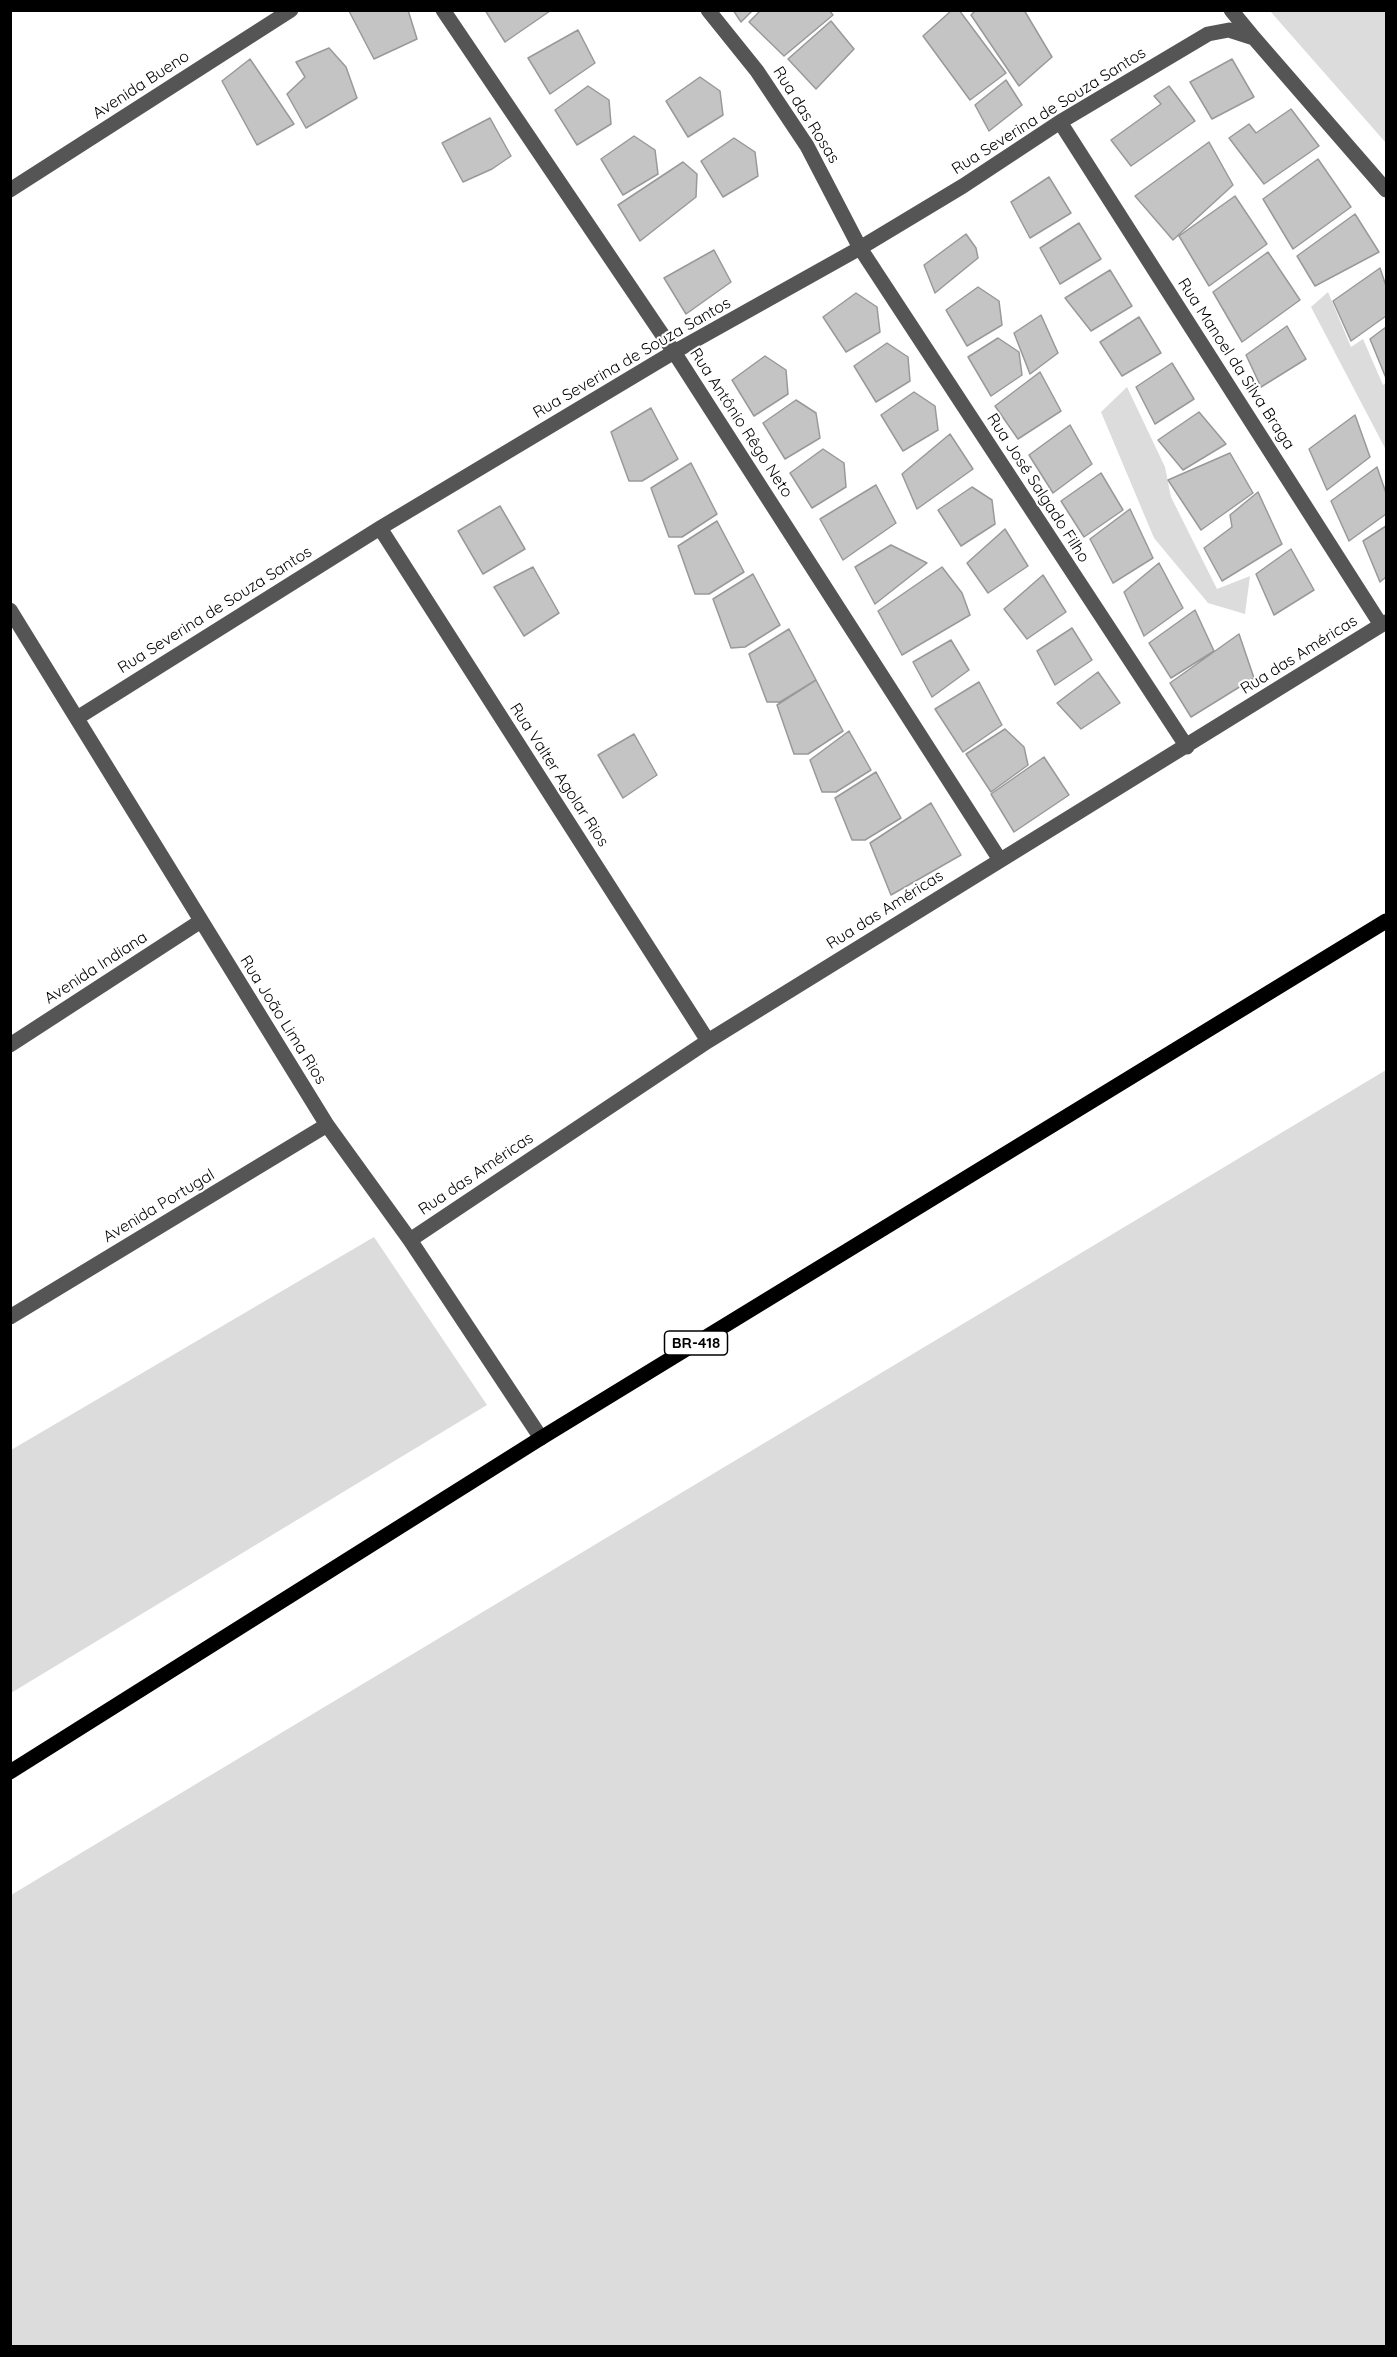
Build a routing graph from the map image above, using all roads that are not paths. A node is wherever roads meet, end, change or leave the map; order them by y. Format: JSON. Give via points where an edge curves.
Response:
{"nodes":[{"id":1,"x":291,"y":10,"type":"edge"},
{"id":2,"x":443,"y":10,"type":"edge"},
{"id":3,"x":708,"y":10,"type":"edge"},
{"id":4,"x":1231,"y":10,"type":"edge"},
{"id":5,"x":1254,"y":38,"type":"junction"},
{"id":6,"x":1060,"y":122,"type":"junction"},
{"id":7,"x":10,"y":190,"type":"edge"},
{"id":8,"x":1386,"y":190,"type":"edge"},
{"id":9,"x":860,"y":248,"type":"junction"},
{"id":10,"x":674,"y":352,"type":"junction"},
{"id":11,"x":380,"y":528,"type":"junction"},
{"id":12,"x":10,"y":610,"type":"edge"},
{"id":13,"x":1384,"y":623,"type":"edge"},
{"id":14,"x":77,"y":718,"type":"junction"},
{"id":15,"x":1186,"y":747,"type":"junction"},
{"id":16,"x":1000,"y":860,"type":"junction"},
{"id":17,"x":201,"y":921,"type":"junction"},
{"id":18,"x":1386,"y":921,"type":"edge"},
{"id":19,"x":708,"y":1041,"type":"junction"},
{"id":20,"x":11,"y":1043,"type":"edge"},
{"id":21,"x":327,"y":1125,"type":"junction"},
{"id":22,"x":410,"y":1240,"type":"junction"},
{"id":23,"x":10,"y":1317,"type":"edge"},
{"id":24,"x":541,"y":1438,"type":"junction"},
{"id":25,"x":10,"y":1772,"type":"edge"}],
"edges":[{"from":1,"to":7,"type":"street","name":"Avenida Bueno"},
{"from":2,"to":10,"type":"street","name":"Rua Antônio Rêgo Neto"},
{"from":3,"to":9,"type":"street","name":"Rua das Rosas","via":[[757,71],[807,146]]},
{"from":4,"to":5,"type":"street"},
{"from":5,"to":6,"type":"street","name":"Rua Severina de Souza Santos","via":[[1229,30],[1208,34]]},
{"from":5,"to":8,"type":"street"},
{"from":6,"to":9,"type":"street","name":"Rua Severina de Souza Santos"},
{"from":6,"to":13,"type":"street","name":"Rua Manoel da Silva Braga"},
{"from":9,"to":10,"type":"street","name":"Rua Severina de Souza Santos"},
{"from":9,"to":15,"type":"street","name":"Rua José Salgado Filho"},
{"from":10,"to":11,"type":"street","name":"Rua Severina de Souza Santos"},
{"from":10,"to":16,"type":"street","name":"Rua Antônio Rêgo Neto"},
{"from":11,"to":14,"type":"street","name":"Rua Severina de Souza Santos"},
{"from":11,"to":19,"type":"street","name":"Rua Valter Agolar Rios"},
{"from":12,"to":14,"type":"street","name":"Rua João Lima Rios"},
{"from":13,"to":15,"type":"street","name":"Rua das Américas"},
{"from":14,"to":17,"type":"street","name":"Rua João Lima Rios"},
{"from":15,"to":16,"type":"street","name":"Rua das Américas"},
{"from":16,"to":19,"type":"street","name":"Rua das Américas"},
{"from":17,"to":20,"type":"street","name":"Avenida Indiana"},
{"from":17,"to":21,"type":"street","name":"Rua João Lima Rios"},
{"from":18,"to":24,"type":"main road","number":"BR-418"},
{"from":19,"to":22,"type":"street","name":"Rua das Américas"},
{"from":21,"to":22,"type":"street","name":"Rua João Lima Rios"},
{"from":21,"to":23,"type":"street","name":"Avenida Portugal"},
{"from":22,"to":24,"type":"street","name":"Rua João Lima Rios"},
{"from":24,"to":25,"type":"main road","number":"BR-418"}]}
